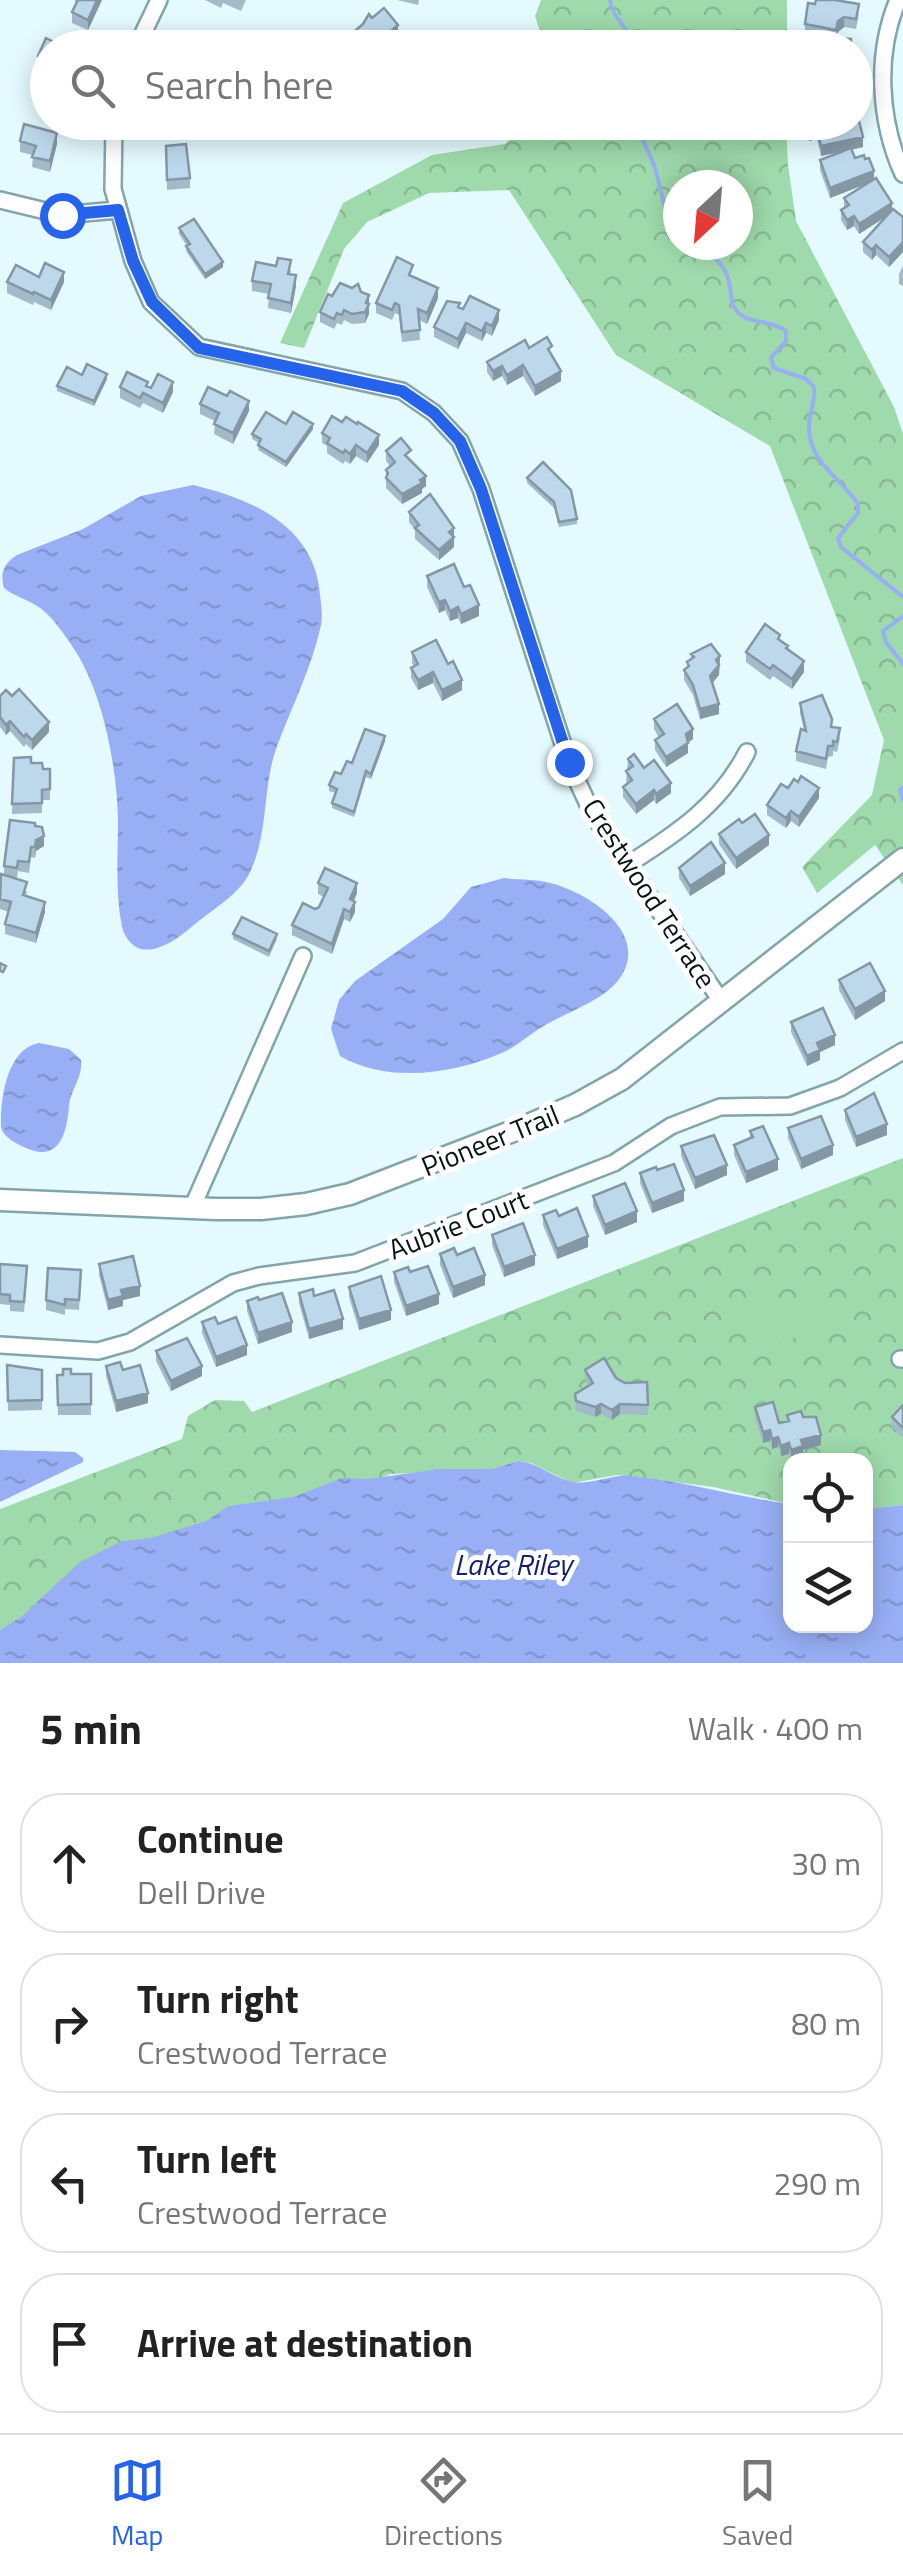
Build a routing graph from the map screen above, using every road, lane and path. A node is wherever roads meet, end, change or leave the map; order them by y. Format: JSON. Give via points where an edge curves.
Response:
{"nodes":[{"id":1,"x":159,"y":0,"type":"edge"},
{"id":2,"x":898,"y":0,"type":"edge"},
{"id":3,"x":145,"y":30,"type":"edge"},
{"id":4,"x":112,"y":140,"type":"edge"},
{"id":5,"x":903,"y":174,"type":"edge"},
{"id":6,"x":0,"y":200,"type":"edge"},
{"id":7,"x":118,"y":210,"type":"junction"},
{"id":8,"x":747,"y":752,"type":"dead end"},
{"id":9,"x":903,"y":859,"type":"edge"},
{"id":10,"x":627,"y":865,"type":"junction"},
{"id":11,"x":302,"y":956,"type":"dead end"},
{"id":12,"x":722,"y":1002,"type":"junction"},
{"id":13,"x":903,"y":1051,"type":"edge"},
{"id":14,"x":0,"y":1200,"type":"edge"},
{"id":15,"x":192,"y":1208,"type":"junction"},
{"id":16,"x":0,"y":1346,"type":"edge"}],
"edges":[{"from":1,"to":3,"type":"street"},
{"from":2,"to":5,"type":"street","via":[[883,68],[890,137]]},
{"from":4,"to":7,"type":"street","name":"Crestwood Terrace"},
{"from":6,"to":7,"type":"street","via":[[62,215]]},
{"from":7,"to":10,"type":"street","name":"Crestwood Terrace","via":[[152,302],[199,348],[402,391],[460,441],[569,762]]},
{"from":8,"to":10,"type":"street","via":[[716,799],[684,829]]},
{"from":9,"to":12,"type":"main road","name":"Pioneer Trail"},
{"from":10,"to":12,"type":"street","name":"Crestwood Terrace"},
{"from":11,"to":15,"type":"street"},
{"from":12,"to":15,"type":"main road","name":"Pioneer Trail","via":[[622,1079],[575,1105],[392,1179],[306,1204]]},
{"from":13,"to":16,"type":"street","name":"Aubrie Court","via":[[840,1088],[790,1106],[720,1108],[671,1126],[614,1163],[355,1263],[232,1283],[130,1342],[98,1351]]},
{"from":14,"to":15,"type":"main road","name":"Pioneer Trail"}]}
